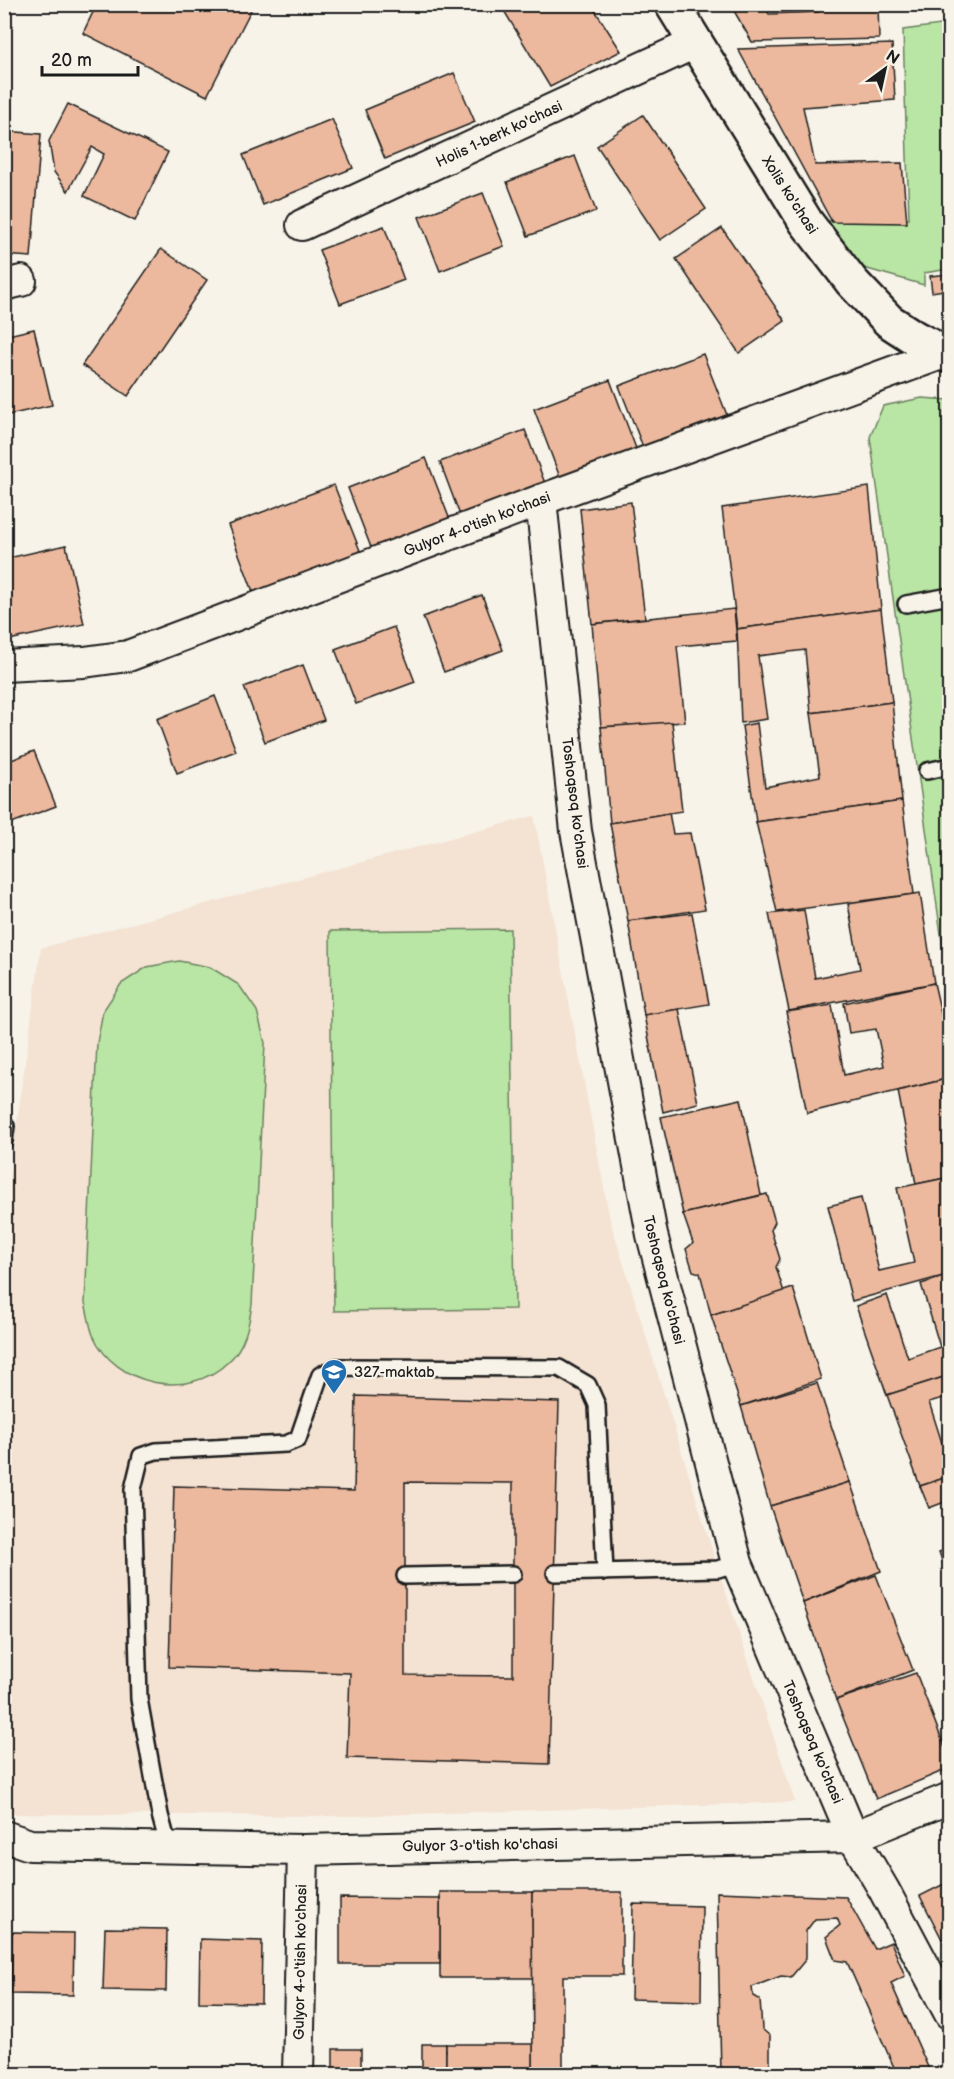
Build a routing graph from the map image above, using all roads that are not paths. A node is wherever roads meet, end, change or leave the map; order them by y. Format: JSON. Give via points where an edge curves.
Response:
{"nodes":[{"id":1,"x":672,"y":4,"type":"edge"},
{"id":2,"x":695,"y":43,"type":"junction"},
{"id":3,"x":302,"y":225,"type":"dead end"},
{"id":4,"x":947,"y":354,"type":"edge"},
{"id":5,"x":541,"y":500,"type":"junction"},
{"id":6,"x":950,"y":596,"type":"edge"},
{"id":7,"x":906,"y":604,"type":"dead end"},
{"id":8,"x":4,"y":666,"type":"edge"},
{"id":9,"x":950,"y":766,"type":"edge"},
{"id":10,"x":927,"y":771,"type":"dead end"},
{"id":11,"x":736,"y":1563,"type":"junction"},
{"id":12,"x":605,"y":1572,"type":"junction"},
{"id":13,"x":555,"y":1573,"type":"dead end"},
{"id":14,"x":513,"y":1574,"type":"dead end"},
{"id":15,"x":405,"y":1576,"type":"dead end"},
{"id":16,"x":950,"y":1798,"type":"edge"},
{"id":17,"x":4,"y":1836,"type":"edge"},
{"id":18,"x":853,"y":1837,"type":"junction"},
{"id":19,"x":169,"y":1848,"type":"junction"},
{"id":20,"x":303,"y":1850,"type":"junction"},
{"id":21,"x":950,"y":2014,"type":"edge"},
{"id":22,"x":298,"y":2074,"type":"edge"}],
"edges":[{"from":1,"to":2,"type":"street","name":"Xolis ko'chasi"},
{"from":2,"to":3,"type":"street","name":"Holis 1-berk ko'chasi"},
{"from":2,"to":4,"type":"street","name":"Xolis ko'chasi","via":[[806,222],[852,282],[890,321]]},
{"from":4,"to":5,"type":"street","name":"Gulyor 4-o'tish ko'chasi"},
{"from":5,"to":8,"type":"street","name":"Gulyor 4-o'tish ko'chasi","via":[[128,656]]},
{"from":5,"to":11,"type":"street","name":"Toshoqsoq ko'chasi","via":[[578,842],[652,1235]]},
{"from":6,"to":7,"type":"lane"},
{"from":9,"to":10,"type":"lane"},
{"from":11,"to":12,"type":"lane","via":[[718,1569]]},
{"from":11,"to":18,"type":"street","name":"Toshoqsoq ko'chasi"},
{"from":12,"to":13,"type":"lane"},
{"from":12,"to":19,"type":"lane","via":[[597,1405],[588,1385],[559,1368],[337,1367],[320,1375],[298,1439],[286,1444],[156,1451],[141,1456],[133,1488],[139,1699]]},
{"from":14,"to":15,"type":"lane"},
{"from":16,"to":18,"type":"street","name":"Gulyor 3-o'tish ko'chasi"},
{"from":17,"to":19,"type":"street","name":"Gulyor 3-o'tish ko'chasi","via":[[30,1845]]},
{"from":18,"to":20,"type":"street","name":"Gulyor 3-o'tish ko'chasi"},
{"from":18,"to":21,"type":"street","name":"Toshoqsoq ko'chasi"},
{"from":19,"to":20,"type":"street","name":"Gulyor 3-o'tish ko'chasi"},
{"from":20,"to":22,"type":"street","name":"Gulyor 4-o'tish ko'chasi"}]}
